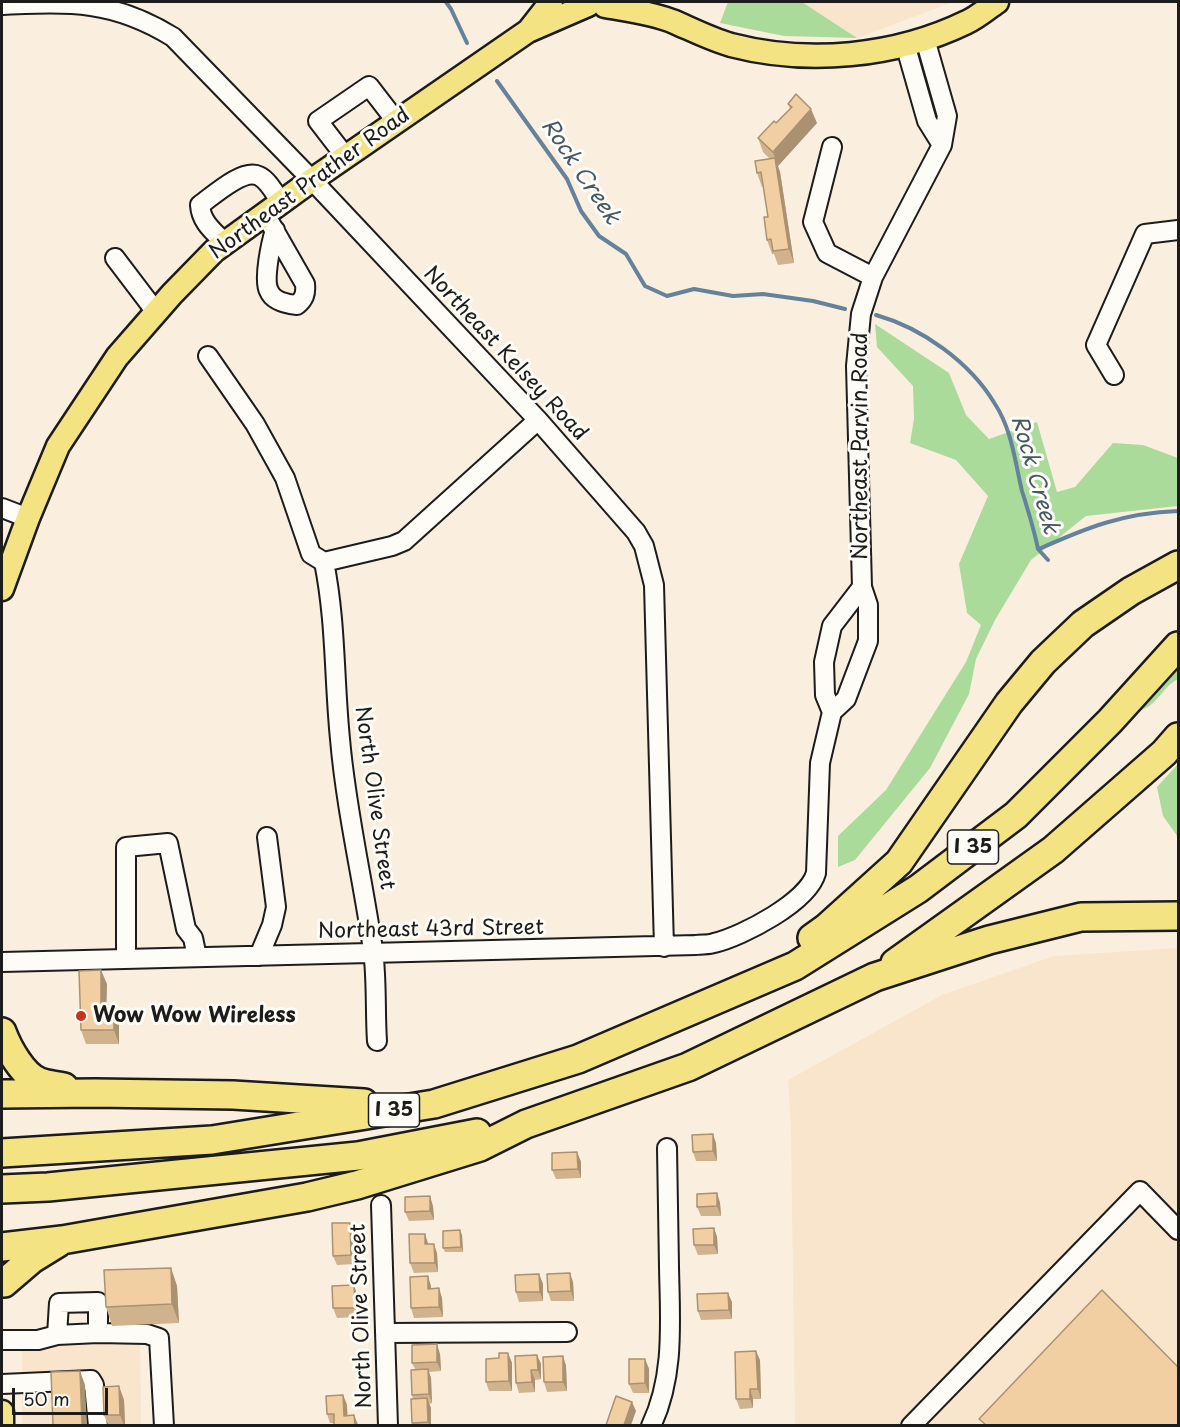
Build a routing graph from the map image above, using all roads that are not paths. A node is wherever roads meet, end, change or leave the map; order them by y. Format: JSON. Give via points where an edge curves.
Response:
{"nodes":[{"id":1,"x":551,"y":2,"type":"edge"},
{"id":2,"x":652,"y":2,"type":"edge"},
{"id":3,"x":997,"y":2,"type":"edge"},
{"id":4,"x":598,"y":3,"type":"edge"},
{"id":5,"x":2,"y":5,"type":"edge"},
{"id":6,"x":670,"y":21,"type":"junction"},
{"id":7,"x":528,"y":31,"type":"junction"},
{"id":8,"x":915,"y":42,"type":"junction"},
{"id":9,"x":396,"y":121,"type":"junction"},
{"id":10,"x":832,"y":147,"type":"dead end"},
{"id":11,"x":345,"y":156,"type":"junction"},
{"id":12,"x":312,"y":180,"type":"junction"},
{"id":13,"x":274,"y":215,"type":"junction"},
{"id":14,"x":1179,"y":230,"type":"edge"},
{"id":15,"x":225,"y":243,"type":"junction"},
{"id":16,"x":115,"y":258,"type":"dead end"},
{"id":17,"x":873,"y":277,"type":"junction"},
{"id":18,"x":156,"y":312,"type":"junction"},
{"id":19,"x":208,"y":356,"type":"dead end"},
{"id":20,"x":1114,"y":375,"type":"dead end"},
{"id":21,"x":538,"y":420,"type":"junction"},
{"id":22,"x":2,"y":508,"type":"edge"},
{"id":23,"x":28,"y":518,"type":"junction"},
{"id":24,"x":324,"y":562,"type":"junction"},
{"id":25,"x":1178,"y":565,"type":"edge"},
{"id":26,"x":862,"y":587,"type":"junction"},
{"id":27,"x":2,"y":589,"type":"edge"},
{"id":28,"x":1179,"y":646,"type":"edge"},
{"id":29,"x":832,"y":712,"type":"junction"},
{"id":30,"x":1179,"y":737,"type":"edge"},
{"id":31,"x":267,"y":837,"type":"dead end"},
{"id":32,"x":818,"y":853,"type":"joint"},
{"id":33,"x":1179,"y":916,"type":"edge"},
{"id":34,"x":664,"y":947,"type":"junction"},
{"id":35,"x":373,"y":953,"type":"junction"},
{"id":36,"x":259,"y":956,"type":"junction"},
{"id":37,"x":197,"y":957,"type":"junction"},
{"id":38,"x":126,"y":959,"type":"junction"},
{"id":39,"x":2,"y":962,"type":"edge"},
{"id":40,"x":875,"y":977,"type":"junction"},
{"id":41,"x":728,"y":995,"type":"junction"},
{"id":42,"x":2,"y":1032,"type":"edge"},
{"id":43,"x":377,"y":1041,"type":"dead end"},
{"id":44,"x":95,"y":1093,"type":"junction"},
{"id":45,"x":2,"y":1094,"type":"edge"},
{"id":46,"x":434,"y":1104,"type":"junction"},
{"id":47,"x":525,"y":1124,"type":"junction"},
{"id":48,"x":667,"y":1148,"type":"dead end"},
{"id":49,"x":2,"y":1153,"type":"edge"},
{"id":50,"x":2,"y":1189,"type":"edge"},
{"id":51,"x":381,"y":1205,"type":"dead end"},
{"id":52,"x":1179,"y":1230,"type":"edge"},
{"id":53,"x":63,"y":1240,"type":"junction"},
{"id":54,"x":2,"y":1247,"type":"edge"},
{"id":55,"x":2,"y":1255,"type":"edge"},
{"id":56,"x":3,"y":1286,"type":"edge"},
{"id":57,"x":567,"y":1332,"type":"dead end"},
{"id":58,"x":98,"y":1333,"type":"junction"},
{"id":59,"x":385,"y":1333,"type":"junction"},
{"id":60,"x":57,"y":1335,"type":"junction"},
{"id":61,"x":2,"y":1340,"type":"edge"},
{"id":62,"x":2,"y":1384,"type":"edge"},
{"id":63,"x":2,"y":1412,"type":"edge"},
{"id":64,"x":2,"y":1425,"type":"edge"},
{"id":65,"x":98,"y":1425,"type":"edge"},
{"id":66,"x":164,"y":1425,"type":"edge"},
{"id":67,"x":388,"y":1425,"type":"edge"},
{"id":68,"x":651,"y":1425,"type":"edge"},
{"id":69,"x":913,"y":1425,"type":"edge"}],
"edges":[{"from":1,"to":7,"type":"main road","name":"Northeast Prather Road"},
{"from":2,"to":6,"type":"main road"},
{"from":3,"to":8,"type":"main road","via":[[969,22]]},
{"from":4,"to":6,"type":"main road"},
{"from":4,"to":7,"type":"main road","name":"Northeast Prather Road"},
{"from":5,"to":12,"type":"street","name":"Northeast Kelsey Road","via":[[85,2],[117,7],[146,19],[173,37]]},
{"from":6,"to":8,"type":"main road","via":[[729,45],[801,56],[857,54]]},
{"from":7,"to":9,"type":"main road","name":"Northeast Prather Road"},
{"from":8,"to":17,"type":"street","name":"Northeast Parvin Road","via":[[947,116],[942,145]]},
{"from":9,"to":11,"type":"main road","name":"Northeast Prather Road"},
{"from":9,"to":11,"type":"street","via":[[369,86],[318,121]]},
{"from":10,"to":17,"type":"street","via":[[813,222],[827,253]]},
{"from":11,"to":12,"type":"main road","name":"Northeast Prather Road"},
{"from":12,"to":13,"type":"main road","name":"Northeast Prather Road"},
{"from":12,"to":21,"type":"street","name":"Northeast Kelsey Road"},
{"from":13,"to":15,"type":"main road","name":"Northeast Prather Road"},
{"from":13,"to":15,"type":"street","via":[[261,177],[243,175],[200,204],[206,225]]},
{"from":14,"to":20,"type":"street","via":[[1145,234],[1096,345]]},
{"from":15,"to":18,"type":"main road","name":"Northeast Prather Road"},
{"from":16,"to":18,"type":"street"},
{"from":17,"to":26,"type":"street","name":"Northeast Parvin Road","via":[[861,314],[856,366]]},
{"from":18,"to":23,"type":"main road","name":"Northeast Prather Road","via":[[117,357],[58,446]]},
{"from":19,"to":24,"type":"street","via":[[255,424],[285,478],[311,554]]},
{"from":21,"to":24,"type":"street","via":[[404,541]]},
{"from":21,"to":34,"type":"street","name":"Northeast Kelsey Road","via":[[636,532],[644,546],[654,585]]},
{"from":22,"to":23,"type":"street"},
{"from":23,"to":27,"type":"main road","name":"Northeast Prather Road"},
{"from":24,"to":35,"type":"street","name":"North Olive Street","via":[[331,596],[349,814]]},
{"from":25,"to":41,"type":"highway","via":[[1083,624],[1043,662],[1009,703],[899,862],[826,928]]},
{"from":26,"to":29,"type":"street","name":"Northeast Parvin Road","via":[[868,605],[868,641],[846,699]]},
{"from":26,"to":29,"type":"street","name":"Northeast Parvin Road","via":[[832,626],[824,662],[825,695]]},
{"from":28,"to":41,"type":"highway","number":"I 35","via":[[1016,814],[918,889],[795,966]]},
{"from":29,"to":32,"type":"street","name":"Northeast Parvin Road","via":[[820,763]]},
{"from":30,"to":40,"type":"highway","number":"I 35","via":[[1053,850]]},
{"from":31,"to":36,"type":"street","via":[[276,907]]},
{"from":32,"to":34,"type":"street","name":"Northeast 43rd Street","via":[[814,881],[775,915],[714,943]]},
{"from":33,"to":40,"type":"highway","via":[[1081,917],[989,940]]},
{"from":34,"to":35,"type":"street","name":"Northeast 43rd Street"},
{"from":35,"to":36,"type":"street","name":"Northeast 43rd Street"},
{"from":35,"to":43,"type":"street","name":"North Olive Street"},
{"from":36,"to":37,"type":"street","name":"Northeast 43rd Street"},
{"from":37,"to":38,"type":"street","name":"Northeast 43rd Street"},
{"from":37,"to":38,"type":"street","via":[[186,928],[168,843],[126,847]]},
{"from":38,"to":39,"type":"street","name":"Northeast 43rd Street"},
{"from":40,"to":47,"type":"highway","number":"I 35","via":[[688,1067]]},
{"from":41,"to":46,"type":"highway","number":"I 35","via":[[578,1059]]},
{"from":42,"to":44,"type":"highway","via":[[20,1066],[38,1081]]},
{"from":44,"to":45,"type":"highway"},
{"from":44,"to":46,"type":"highway"},
{"from":46,"to":49,"type":"highway","number":"I 35","via":[[212,1140]]},
{"from":47,"to":50,"type":"highway","number":"I 35","via":[[358,1156]]},
{"from":47,"to":53,"type":"highway","via":[[480,1147],[357,1185]]},
{"from":48,"to":68,"type":"street","via":[[669,1361]]},
{"from":51,"to":59,"type":"street","name":"North Olive Street"},
{"from":52,"to":69,"type":"street","via":[[1140,1191]]},
{"from":53,"to":54,"type":"highway"},
{"from":53,"to":56,"type":"highway","via":[[32,1259]]},
{"from":55,"to":56,"type":"main road"},
{"from":57,"to":59,"type":"street"},
{"from":58,"to":60,"type":"street"},
{"from":58,"to":60,"type":"street","via":[[98,1302],[59,1303]]},
{"from":58,"to":66,"type":"street","via":[[147,1334],[159,1338]]},
{"from":59,"to":67,"type":"street","name":"North Olive Street"},
{"from":60,"to":61,"type":"street","via":[[38,1340]]},
{"from":62,"to":65,"type":"street","via":[[91,1380]]},
{"from":63,"to":64,"type":"main road"}]}
